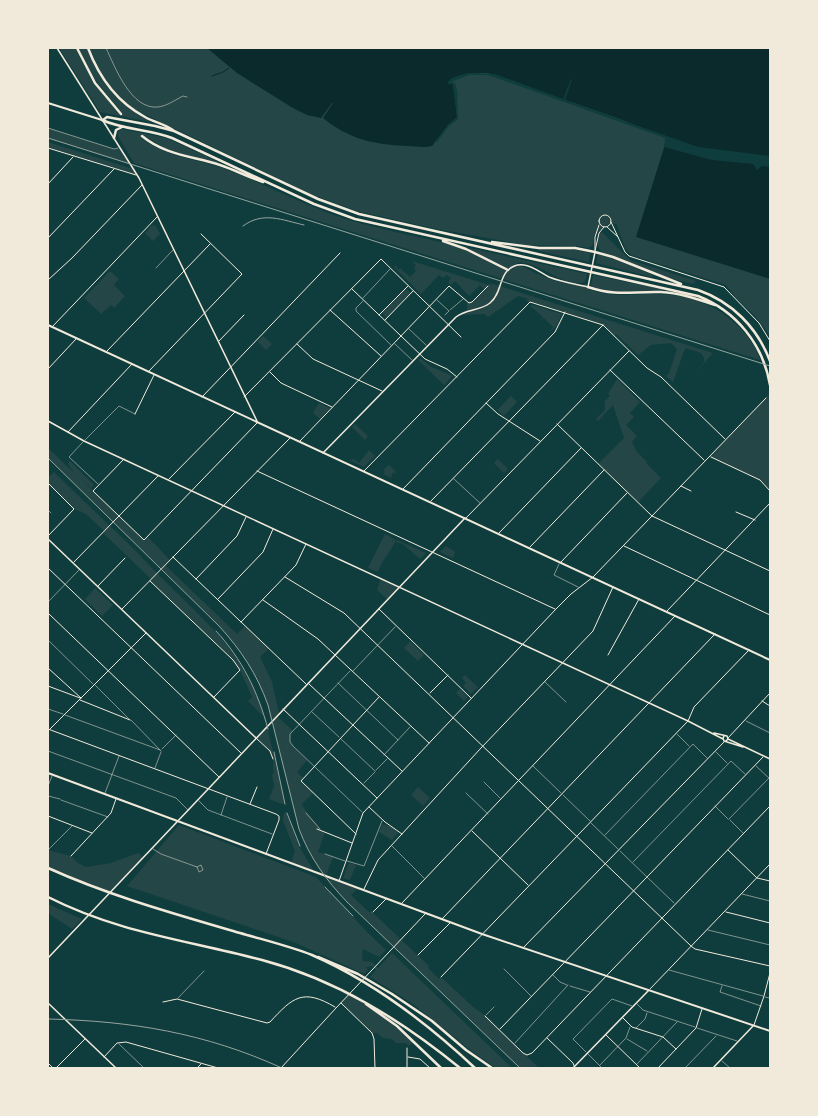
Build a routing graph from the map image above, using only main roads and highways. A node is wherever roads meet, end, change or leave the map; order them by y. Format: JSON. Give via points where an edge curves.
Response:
{"nodes":[{"id":1,"x":77,"y":48,"type":"edge"},
{"id":2,"x":88,"y":48,"type":"edge"},
{"id":3,"x":48,"y":103,"type":"edge"},
{"id":4,"x":121,"y":114,"type":"dead end"},
{"id":5,"x":102,"y":120,"type":"junction"},
{"id":6,"x":124,"y":126,"type":"junction"},
{"id":7,"x":182,"y":135,"type":"junction"},
{"id":8,"x":142,"y":136,"type":"dead end"},
{"id":9,"x":114,"y":138,"type":"road end"},
{"id":10,"x":273,"y":185,"type":"junction"},
{"id":11,"x":431,"y":237,"type":"junction"},
{"id":12,"x":486,"y":242,"type":"junction"},
{"id":13,"x":508,"y":270,"type":"road end"},
{"id":14,"x":688,"y":286,"type":"junction"},
{"id":15,"x":588,"y":287,"type":"road end"},
{"id":16,"x":720,"y":307,"type":"junction"},
{"id":17,"x":48,"y":324,"type":"edge"},
{"id":18,"x":770,"y":361,"type":"edge"},
{"id":19,"x":770,"y":385,"type":"edge"},
{"id":20,"x":769,"y":659,"type":"edge"},
{"id":21,"x":48,"y":773,"type":"edge"},
{"id":22,"x":48,"y":868,"type":"edge"},
{"id":23,"x":48,"y":897,"type":"edge"},
{"id":24,"x":312,"y":956,"type":"junction"},
{"id":25,"x":360,"y":999,"type":"junction"},
{"id":26,"x":770,"y":1031,"type":"edge"},
{"id":27,"x":441,"y":1068,"type":"edge"},
{"id":28,"x":460,"y":1068,"type":"edge"},
{"id":29,"x":475,"y":1068,"type":"edge"},
{"id":30,"x":492,"y":1068,"type":"edge"}],
"edges":[{"from":1,"to":4,"type":"highway","via":[[95,83]]},
{"from":2,"to":7,"type":"highway","via":[[102,78],[122,100],[141,114]]},
{"from":3,"to":5,"type":"main road"},
{"from":5,"to":6,"type":"highway"},
{"from":5,"to":7,"type":"highway","via":[[107,117],[150,125]]},
{"from":6,"to":9,"type":"highway","via":[[116,130]]},
{"from":6,"to":10,"type":"highway","via":[[172,138]]},
{"from":7,"to":12,"type":"highway","via":[[336,206],[378,219]]},
{"from":8,"to":10,"type":"highway","via":[[170,152],[220,165]]},
{"from":10,"to":11,"type":"highway","via":[[346,217]]},
{"from":11,"to":13,"type":"highway","via":[[466,249]]},
{"from":11,"to":16,"type":"highway","via":[[689,293]]},
{"from":12,"to":14,"type":"highway"},
{"from":12,"to":14,"type":"highway","via":[[545,248],[575,248],[595,252]]},
{"from":14,"to":18,"type":"highway","via":[[712,295],[740,315],[756,334]]},
{"from":15,"to":16,"type":"highway","via":[[618,294],[673,294]]},
{"from":16,"to":19,"type":"highway","via":[[739,322],[751,337],[763,359]]},
{"from":17,"to":20,"type":"main road"},
{"from":21,"to":26,"type":"main road","via":[[482,934]]},
{"from":22,"to":24,"type":"highway","via":[[120,897]]},
{"from":23,"to":25,"type":"highway","via":[[77,912],[138,932],[263,960],[314,978]]},
{"from":24,"to":29,"type":"highway","via":[[369,985],[437,1033]]},
{"from":24,"to":30,"type":"highway","via":[[324,958],[372,982],[419,1012]]},
{"from":25,"to":27,"type":"highway","via":[[397,1026]]},
{"from":25,"to":28,"type":"highway","via":[[406,1026]]}]}
